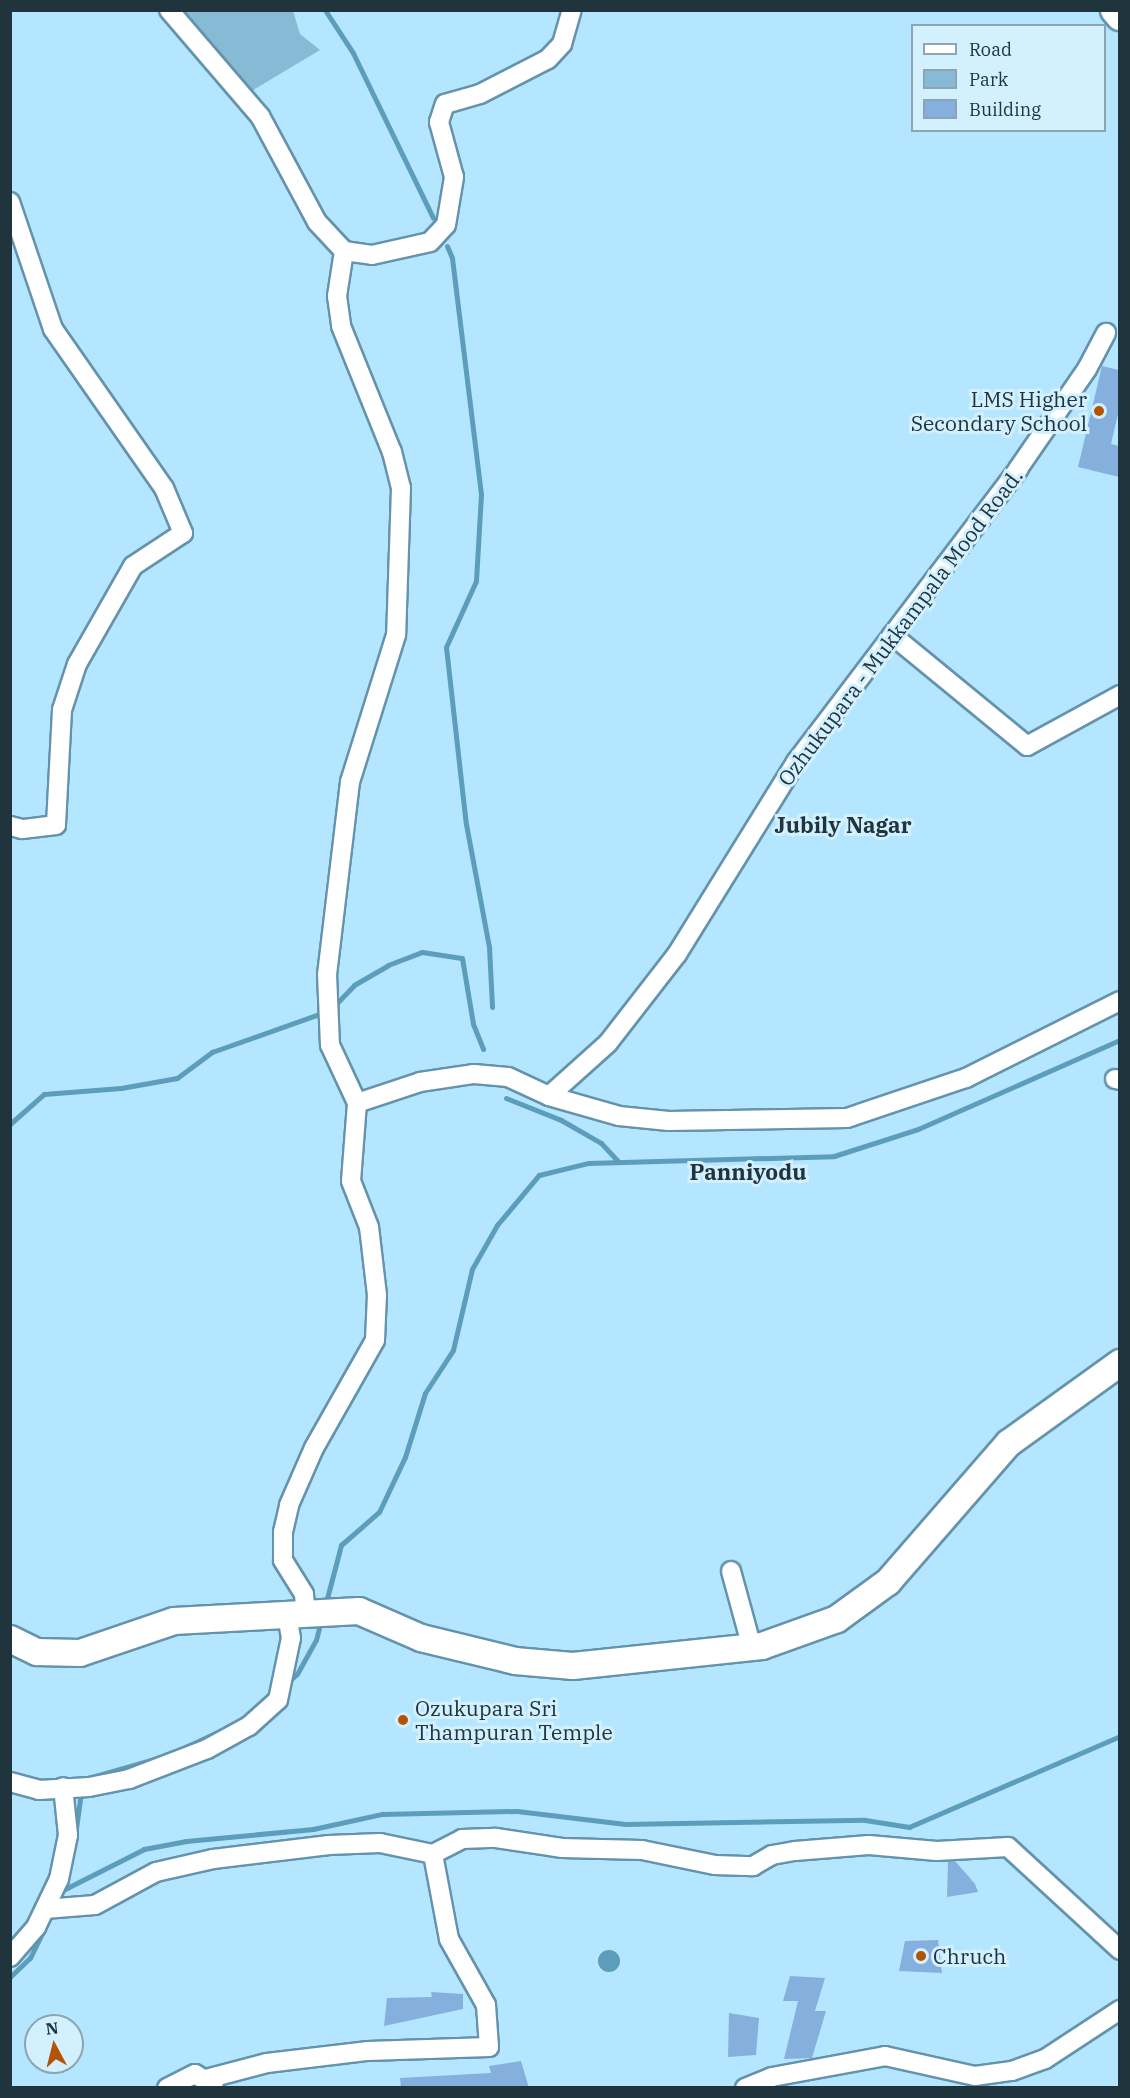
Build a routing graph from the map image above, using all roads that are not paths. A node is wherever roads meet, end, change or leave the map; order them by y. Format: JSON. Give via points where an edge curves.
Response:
{"nodes":[{"id":1,"x":169,"y":10,"type":"edge"},
{"id":2,"x":572,"y":10,"type":"edge"},
{"id":3,"x":1115,"y":10,"type":"edge"},
{"id":4,"x":1119,"y":16,"type":"edge"},
{"id":5,"x":10,"y":202,"type":"edge"},
{"id":6,"x":344,"y":251,"type":"junction"},
{"id":7,"x":1106,"y":333,"type":"dead end"},
{"id":8,"x":892,"y":635,"type":"junction"},
{"id":9,"x":1119,"y":694,"type":"edge"},
{"id":10,"x":10,"y":826,"type":"edge"},
{"id":11,"x":1119,"y":1001,"type":"edge"},
{"id":12,"x":549,"y":1096,"type":"junction"},
{"id":13,"x":357,"y":1103,"type":"junction"},
{"id":14,"x":1119,"y":1363,"type":"edge"},
{"id":15,"x":731,"y":1571,"type":"dead end"},
{"id":16,"x":303,"y":1614,"type":"junction"},
{"id":17,"x":10,"y":1639,"type":"edge"},
{"id":18,"x":752,"y":1648,"type":"junction"},
{"id":19,"x":10,"y":1782,"type":"edge"},
{"id":20,"x":63,"y":1787,"type":"junction"},
{"id":21,"x":433,"y":1854,"type":"junction"},
{"id":22,"x":45,"y":1909,"type":"junction"},
{"id":23,"x":1119,"y":1950,"type":"edge"},
{"id":24,"x":10,"y":1956,"type":"edge"},
{"id":25,"x":1119,"y":2010,"type":"edge"},
{"id":26,"x":210,"y":2083,"type":"edge"},
{"id":27,"x":167,"y":2088,"type":"edge"},
{"id":28,"x":745,"y":2088,"type":"edge"}],
"edges":[{"from":1,"to":6,"type":"street","via":[[260,116],[317,222]]},
{"from":2,"to":6,"type":"street","via":[[562,44],[548,59],[490,90],[445,104],[439,122],[454,177],[446,225],[430,242],[372,255]]},
{"from":3,"to":4,"type":"main road"},
{"from":5,"to":10,"type":"street","via":[[53,329],[164,488],[183,532],[133,566],[77,664],[62,710],[56,825],[22,829]]},
{"from":6,"to":13,"type":"street","via":[[337,296],[341,326],[392,452],[401,488],[396,635],[350,782],[327,974],[330,1045]]},
{"from":7,"to":8,"type":"street","name":"Ozhukupara - Mukkampala Mood Road.","via":[[1087,369],[1018,469]]},
{"from":8,"to":9,"type":"street","via":[[1027,746]]},
{"from":8,"to":12,"type":"street","name":"Ozhukupara - Mukkampala Mood Road.","via":[[796,762],[677,954],[608,1043]]},
{"from":11,"to":12,"type":"street","via":[[966,1078],[847,1118],[669,1121],[619,1116]]},
{"from":12,"to":13,"type":"street","via":[[508,1077],[474,1074],[420,1082]]},
{"from":13,"to":16,"type":"street","via":[[351,1181],[369,1227],[377,1295],[375,1340],[314,1448],[289,1505],[283,1532],[283,1560],[304,1594]]},
{"from":14,"to":18,"type":"main road","via":[[1009,1443],[888,1582],[837,1619]]},
{"from":15,"to":18,"type":"street"},
{"from":16,"to":17,"type":"main road","via":[[174,1621],[80,1653],[37,1652]]},
{"from":16,"to":18,"type":"main road","via":[[359,1611],[421,1638],[515,1661],[573,1666]]},
{"from":16,"to":20,"type":"street","via":[[291,1638],[278,1700],[249,1726],[207,1749],[129,1779],[89,1787]]},
{"from":19,"to":20,"type":"street","via":[[39,1790]]},
{"from":20,"to":22,"type":"street","via":[[68,1835],[59,1879]]},
{"from":21,"to":22,"type":"street","via":[[380,1843],[213,1859],[156,1872],[95,1905]]},
{"from":21,"to":23,"type":"street","via":[[462,1839],[478,1837],[562,1848],[642,1850],[715,1865],[753,1866],[772,1855],[869,1845],[937,1851],[1008,1847]]},
{"from":21,"to":26,"type":"street","via":[[449,1939],[486,2005],[489,2047],[368,2051],[267,2064]]},
{"from":22,"to":24,"type":"street","via":[[36,1927]]},
{"from":25,"to":28,"type":"street","via":[[1045,2059],[1012,2072],[975,2076],[885,2056],[772,2077]]},
{"from":26,"to":27,"type":"street","via":[[195,2074]]}]}
